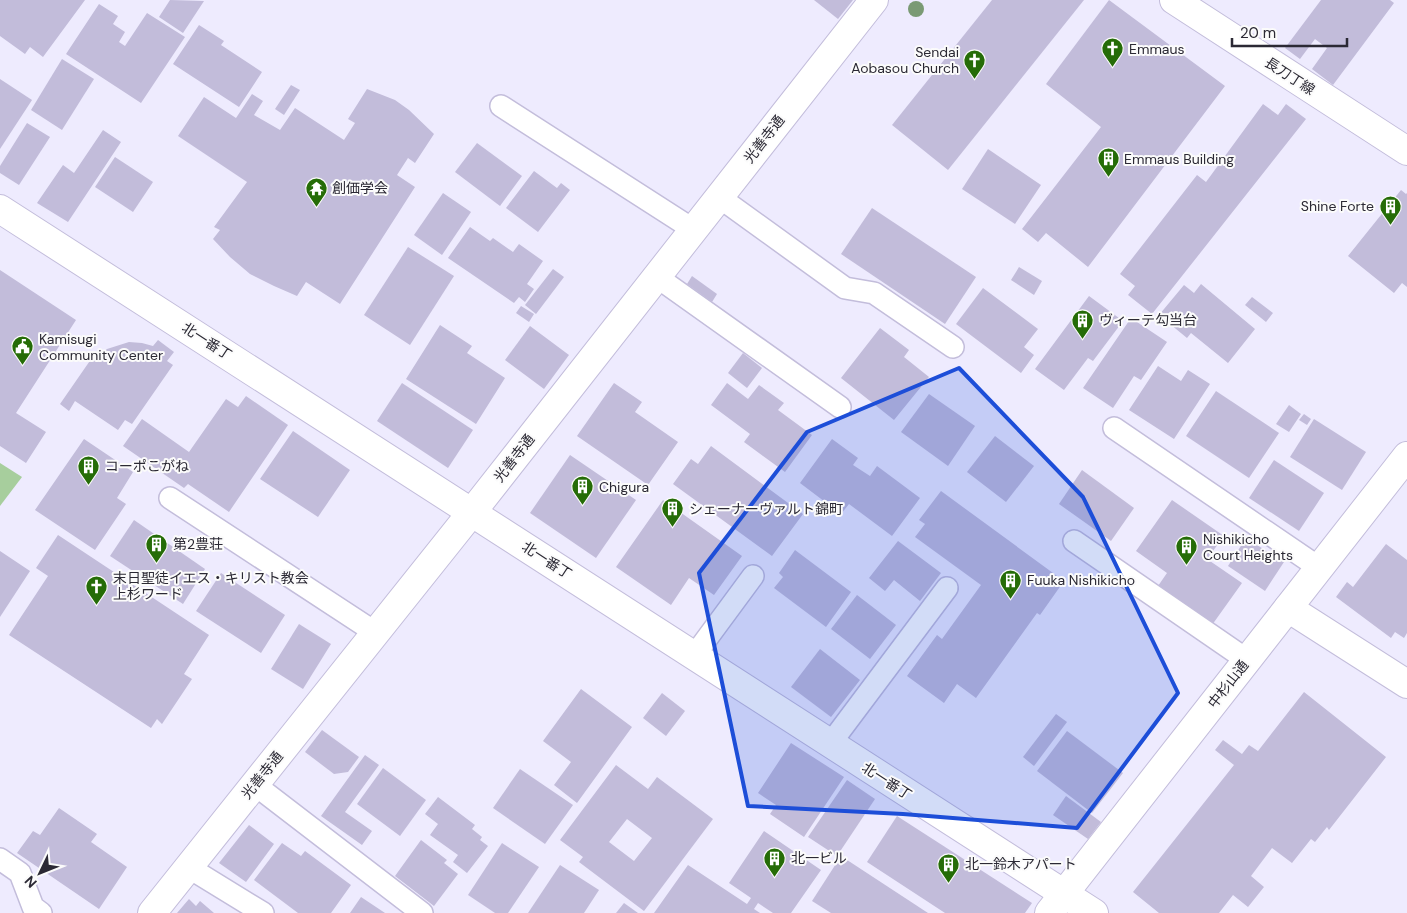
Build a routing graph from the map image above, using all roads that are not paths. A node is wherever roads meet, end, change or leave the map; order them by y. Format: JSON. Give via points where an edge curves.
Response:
{"nodes":[{"id":1,"x":874,"y":0,"type":"edge"},
{"id":2,"x":1174,"y":0,"type":"edge"},
{"id":3,"x":501,"y":106,"type":"dead end"},
{"id":4,"x":1407,"y":151,"type":"edge"},
{"id":5,"x":719,"y":197,"type":"junction"},
{"id":6,"x":0,"y":209,"type":"edge"},
{"id":7,"x":694,"y":230,"type":"junction"},
{"id":8,"x":657,"y":277,"type":"junction"},
{"id":9,"x":954,"y":347,"type":"dead end"},
{"id":10,"x":840,"y":407,"type":"dead end"},
{"id":11,"x":1114,"y":428,"type":"dead end"},
{"id":12,"x":1407,"y":456,"type":"edge"},
{"id":13,"x":170,"y":498,"type":"dead end"},
{"id":14,"x":472,"y":512,"type":"junction"},
{"id":15,"x":1074,"y":541,"type":"dead end"},
{"id":16,"x":1318,"y":567,"type":"junction"},
{"id":17,"x":753,"y":576,"type":"dead end"},
{"id":18,"x":947,"y":588,"type":"dead end"},
{"id":19,"x":1288,"y":608,"type":"junction"},
{"id":20,"x":376,"y":632,"type":"junction"},
{"id":21,"x":694,"y":656,"type":"junction"},
{"id":22,"x":1247,"y":660,"type":"junction"},
{"id":23,"x":1407,"y":684,"type":"edge"},
{"id":24,"x":830,"y":744,"type":"junction"},
{"id":25,"x":254,"y":784,"type":"junction"},
{"id":26,"x":0,"y":859,"type":"edge"},
{"id":27,"x":188,"y":867,"type":"junction"},
{"id":28,"x":1056,"y":903,"type":"edge"},
{"id":29,"x":41,"y":913,"type":"edge"},
{"id":30,"x":152,"y":913,"type":"edge"},
{"id":31,"x":262,"y":913,"type":"edge"},
{"id":32,"x":422,"y":913,"type":"edge"},
{"id":33,"x":1094,"y":913,"type":"edge"}],
"edges":[{"from":1,"to":5,"type":"street","name":"光善寺通"},
{"from":2,"to":4,"type":"street","name":"長刀丁線"},
{"from":3,"to":7,"type":"lane"},
{"from":5,"to":7,"type":"street","name":"光善寺通"},
{"from":5,"to":9,"type":"lane","via":[[845,288],[874,293]]},
{"from":6,"to":14,"type":"street","name":"北一番丁"},
{"from":7,"to":8,"type":"street","name":"光善寺通"},
{"from":8,"to":10,"type":"lane"},
{"from":8,"to":14,"type":"street","name":"光善寺通"},
{"from":11,"to":16,"type":"lane"},
{"from":12,"to":16,"type":"street","name":"中杉山通"},
{"from":13,"to":20,"type":"lane"},
{"from":14,"to":20,"type":"street","name":"光善寺通"},
{"from":14,"to":21,"type":"street","name":"北一番丁"},
{"from":15,"to":22,"type":"lane"},
{"from":16,"to":19,"type":"street","name":"中杉山通"},
{"from":17,"to":21,"type":"lane"},
{"from":18,"to":24,"type":"lane"},
{"from":19,"to":22,"type":"street","name":"中杉山通"},
{"from":19,"to":23,"type":"street"},
{"from":20,"to":25,"type":"street","name":"光善寺通"},
{"from":21,"to":24,"type":"street","name":"北一番丁"},
{"from":22,"to":28,"type":"street","name":"中杉山通"},
{"from":24,"to":28,"type":"street","name":"北一番丁"},
{"from":25,"to":27,"type":"street","name":"光善寺通"},
{"from":25,"to":32,"type":"lane"},
{"from":26,"to":29,"type":"lane","via":[[20,873],[33,907]]},
{"from":27,"to":30,"type":"street","name":"光善寺通"},
{"from":27,"to":31,"type":"lane"},
{"from":28,"to":33,"type":"street","name":"北一番丁"}]}
